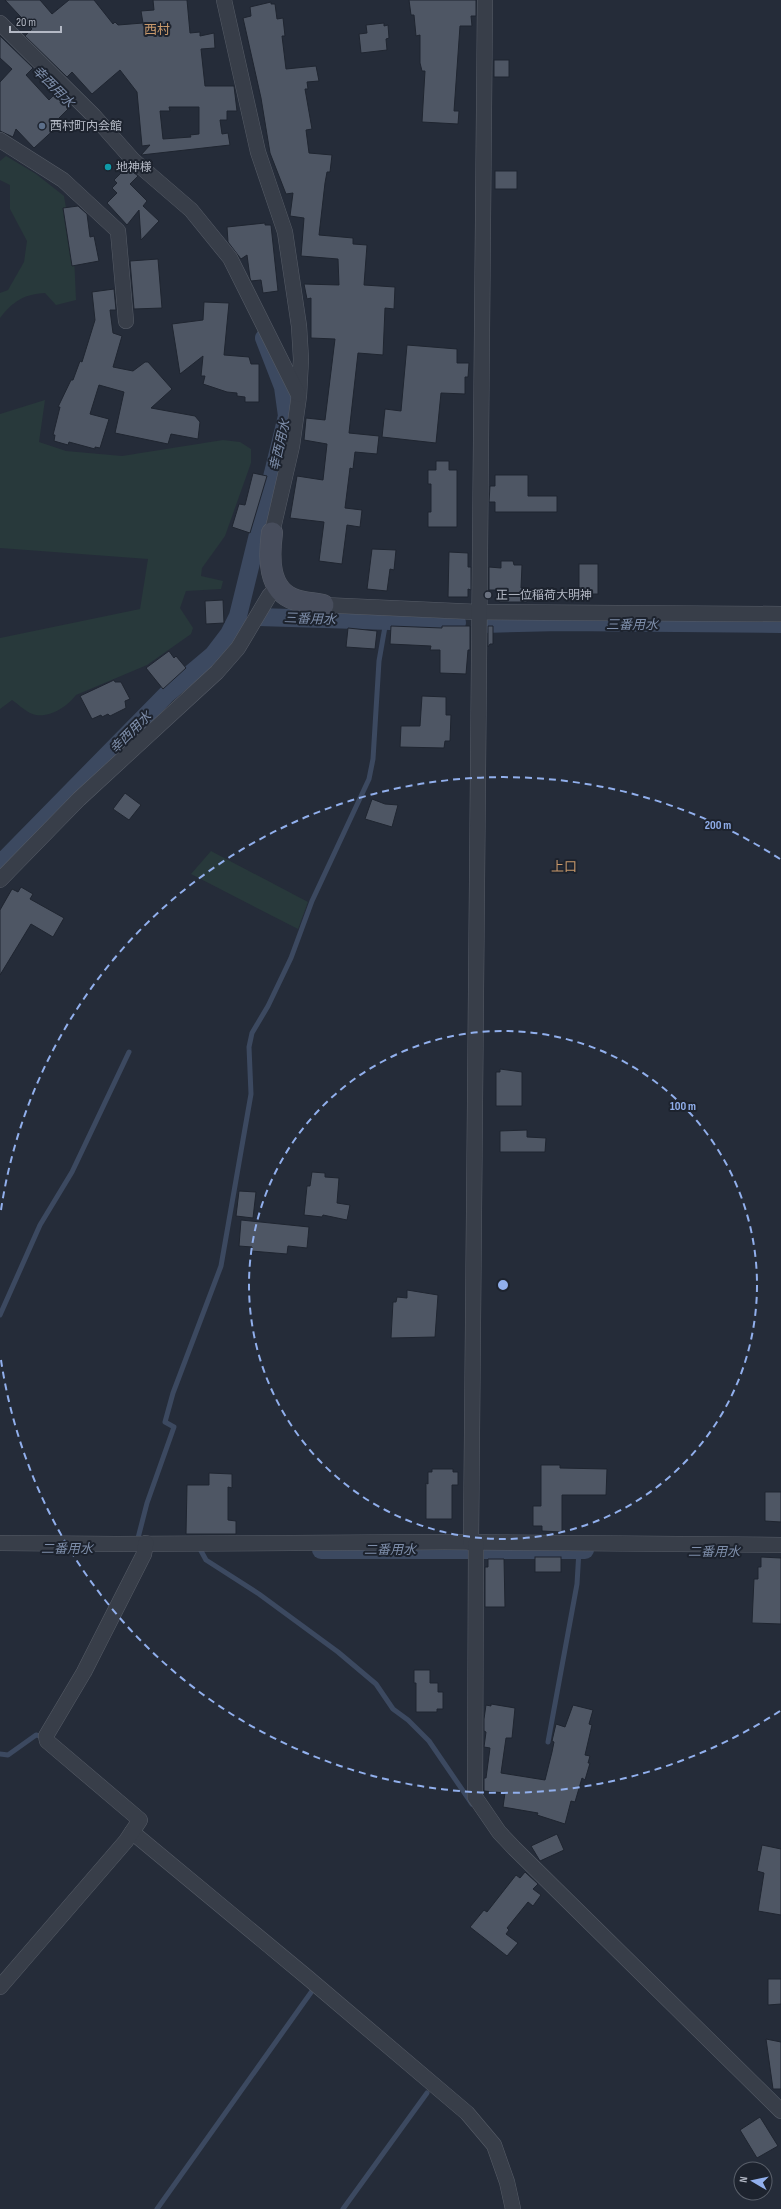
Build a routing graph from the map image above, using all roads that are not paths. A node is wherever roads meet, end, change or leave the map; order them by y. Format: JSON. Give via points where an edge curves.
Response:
{"nodes":[{"id":1,"x":224,"y":0,"type":"edge"},
{"id":2,"x":485,"y":0,"type":"edge"},
{"id":3,"x":0,"y":23,"type":"edge"},
{"id":4,"x":0,"y":140,"type":"edge"},
{"id":5,"x":126,"y":321,"type":"dead end"},
{"id":6,"x":299,"y":396,"type":"junction"},
{"id":7,"x":272,"y":533,"type":"joint"},
{"id":8,"x":278,"y":587,"type":"junction"},
{"id":9,"x":323,"y":605,"type":"joint"},
{"id":10,"x":478,"y":612,"type":"junction"},
{"id":11,"x":781,"y":614,"type":"edge"},
{"id":12,"x":0,"y":880,"type":"edge"},
{"id":13,"x":0,"y":1542,"type":"edge"},
{"id":14,"x":146,"y":1543,"type":"junction"},
{"id":15,"x":781,"y":1545,"type":"edge"},
{"id":16,"x":475,"y":1547,"type":"junction"},
{"id":17,"x":132,"y":1832,"type":"junction"},
{"id":18,"x":0,"y":1986,"type":"edge"},
{"id":19,"x":781,"y":2111,"type":"edge"},
{"id":20,"x":513,"y":2209,"type":"edge"}],
"edges":[{"from":1,"to":6,"type":"street","via":[[258,152],[285,232],[299,326]]},
{"from":2,"to":10,"type":"street"},
{"from":3,"to":6,"type":"street","via":[[94,116],[133,160],[191,210],[230,258]]},
{"from":4,"to":5,"type":"street","via":[[63,180],[118,231]]},
{"from":6,"to":7,"type":"street","via":[[292,446]]},
{"from":7,"to":8,"type":"street","via":[[270,563]]},
{"from":8,"to":9,"type":"street","via":[[294,600]]},
{"from":8,"to":12,"type":"street","via":[[266,601],[238,648],[217,672],[79,799]]},
{"from":9,"to":10,"type":"street"},
{"from":10,"to":11,"type":"street"},
{"from":10,"to":16,"type":"street"},
{"from":13,"to":14,"type":"street"},
{"from":14,"to":16,"type":"street"},
{"from":14,"to":17,"type":"street","via":[[144,1554],[88,1665],[46,1736],[47,1741],[140,1820]]},
{"from":15,"to":16,"type":"street"},
{"from":16,"to":19,"type":"street","via":[[475,1797],[499,1832],[514,1848]]},
{"from":17,"to":18,"type":"street"},
{"from":17,"to":20,"type":"street","via":[[467,2113],[494,2145]]}]}
